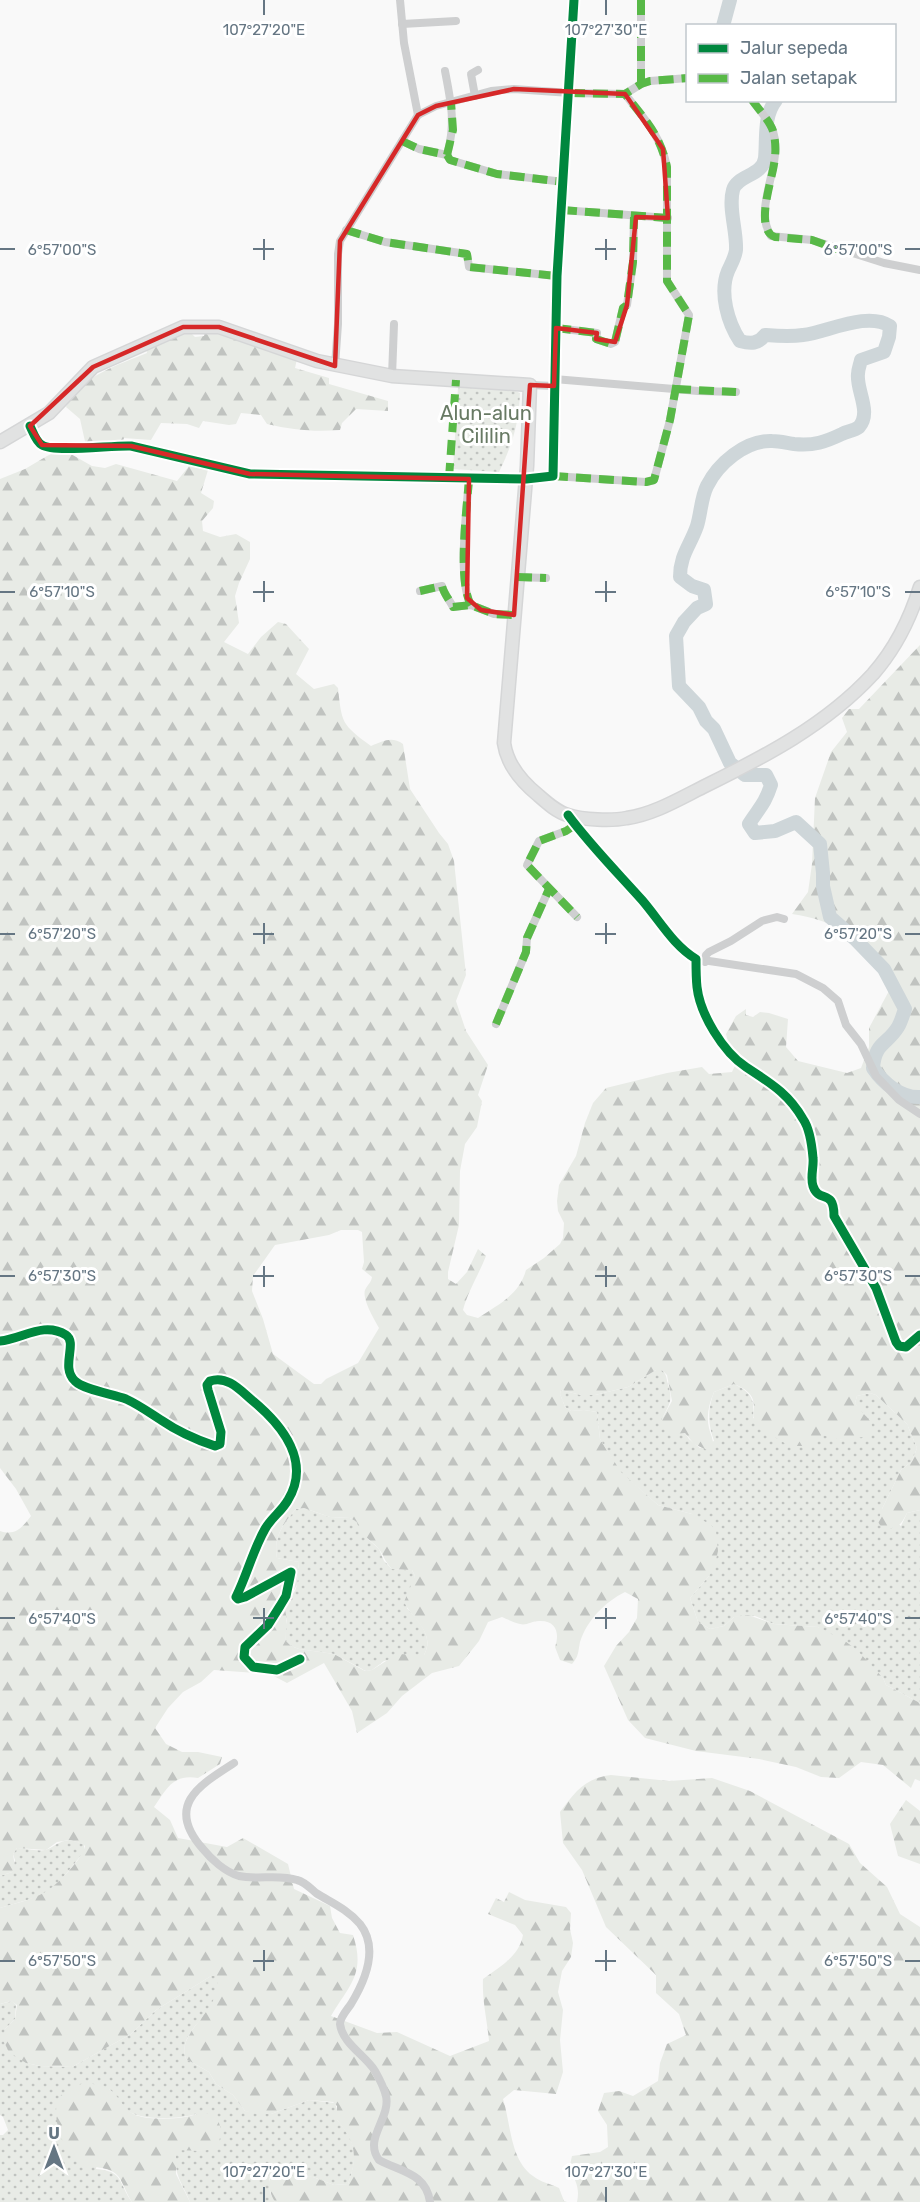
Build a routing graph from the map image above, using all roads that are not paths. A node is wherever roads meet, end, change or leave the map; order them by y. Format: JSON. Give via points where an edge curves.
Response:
{"nodes":[{"id":1,"x":400,"y":0,"type":"edge"},
{"id":2,"x":574,"y":0,"type":"edge"},
{"id":3,"x":641,"y":0,"type":"edge"},
{"id":4,"x":456,"y":21,"type":"dead end"},
{"id":5,"x":402,"y":24,"type":"junction"},
{"id":6,"x":478,"y":70,"type":"dead end"},
{"id":7,"x":445,"y":71,"type":"dead end"},
{"id":8,"x":686,"y":78,"type":"edge"},
{"id":9,"x":641,"y":84,"type":"junction"},
{"id":10,"x":570,"y":93,"type":"junction"},
{"id":11,"x":625,"y":94,"type":"junction"},
{"id":12,"x":475,"y":96,"type":"junction"},
{"id":13,"x":451,"y":102,"type":"junction"},
{"id":14,"x":754,"y":102,"type":"edge"},
{"id":15,"x":418,"y":116,"type":"junction"},
{"id":16,"x":402,"y":141,"type":"junction"},
{"id":17,"x":447,"y":155,"type":"junction"},
{"id":18,"x":564,"y":182,"type":"junction"},
{"id":19,"x":562,"y":210,"type":"junction"},
{"id":20,"x":634,"y":217,"type":"junction"},
{"id":21,"x":668,"y":218,"type":"junction"},
{"id":22,"x":346,"y":230,"type":"junction"},
{"id":23,"x":920,"y":270,"type":"edge"},
{"id":24,"x":557,"y":276,"type":"junction"},
{"id":25,"x":394,"y":324,"type":"dead end"},
{"id":26,"x":556,"y":328,"type":"junction"},
{"id":27,"x":335,"y":366,"type":"junction"},
{"id":28,"x":392,"y":376,"type":"junction"},
{"id":29,"x":554,"y":382,"type":"junction"},
{"id":30,"x":530,"y":385,"type":"junction"},
{"id":31,"x":676,"y":388,"type":"junction"},
{"id":32,"x":736,"y":392,"type":"dead end"},
{"id":33,"x":30,"y":426,"type":"junction"},
{"id":34,"x":0,"y":442,"type":"edge"},
{"id":35,"x":553,"y":476,"type":"junction"},
{"id":36,"x":469,"y":478,"type":"junction"},
{"id":37,"x":526,"y":479,"type":"junction"},
{"id":38,"x":518,"y":577,"type":"junction"},
{"id":39,"x":546,"y":578,"type":"dead end"},
{"id":40,"x":920,"y":587,"type":"edge"},
{"id":41,"x":420,"y":591,"type":"dead end"},
{"id":42,"x":471,"y":605,"type":"junction"},
{"id":43,"x":513,"y":615,"type":"junction"},
{"id":44,"x":571,"y":820,"type":"junction"},
{"id":45,"x":549,"y":889,"type":"junction"},
{"id":46,"x":577,"y":917,"type":"dead end"},
{"id":47,"x":784,"y":919,"type":"dead end"},
{"id":48,"x":701,"y":960,"type":"junction"},
{"id":49,"x":496,"y":1024,"type":"dead end"},
{"id":50,"x":920,"y":1114,"type":"edge"},
{"id":51,"x":920,"y":1335,"type":"edge"},
{"id":52,"x":0,"y":1341,"type":"edge"},
{"id":53,"x":300,"y":1659,"type":"dead end"},
{"id":54,"x":234,"y":1762,"type":"dead end"},
{"id":55,"x":430,"y":2202,"type":"edge"}],
"edges":[{"from":1,"to":5,"type":"street"},
{"from":2,"to":10,"type":"street"},
{"from":3,"to":9,"type":"street"},
{"from":4,"to":5,"type":"street"},
{"from":5,"to":15,"type":"street"},
{"from":6,"to":12,"type":"street","via":[[471,74]]},
{"from":7,"to":13,"type":"street"},
{"from":8,"to":9,"type":"street"},
{"from":9,"to":11,"type":"street"},
{"from":10,"to":11,"type":"street"},
{"from":10,"to":12,"type":"street","via":[[514,89]]},
{"from":10,"to":18,"type":"street"},
{"from":11,"to":21,"type":"street","via":[[663,149]]},
{"from":12,"to":13,"type":"street"},
{"from":13,"to":15,"type":"street"},
{"from":13,"to":17,"type":"street","via":[[453,130]]},
{"from":14,"to":23,"type":"street","via":[[773,129],[775,161],[764,218],[771,236],[812,240]]},
{"from":15,"to":16,"type":"street"},
{"from":16,"to":17,"type":"street"},
{"from":16,"to":22,"type":"street"},
{"from":17,"to":18,"type":"street","via":[[450,160],[498,174]]},
{"from":18,"to":19,"type":"street"},
{"from":19,"to":20,"type":"street"},
{"from":19,"to":24,"type":"street"},
{"from":20,"to":21,"type":"street"},
{"from":20,"to":26,"type":"street","via":[[627,305],[615,342],[597,339],[597,333]]},
{"from":21,"to":31,"type":"street","via":[[667,281],[689,318]]},
{"from":22,"to":24,"type":"street","via":[[386,242],[467,254],[469,267]]},
{"from":22,"to":27,"type":"street","via":[[338,254]]},
{"from":24,"to":26,"type":"street"},
{"from":25,"to":28,"type":"street"},
{"from":26,"to":29,"type":"street"},
{"from":27,"to":28,"type":"main road"},
{"from":27,"to":33,"type":"main road","via":[[219,327],[183,327],[93,368],[49,413]]},
{"from":28,"to":30,"type":"main road"},
{"from":29,"to":30,"type":"street"},
{"from":29,"to":31,"type":"street"},
{"from":29,"to":35,"type":"street"},
{"from":30,"to":37,"type":"main road"},
{"from":31,"to":32,"type":"street"},
{"from":31,"to":35,"type":"street","via":[[654,480]]},
{"from":33,"to":34,"type":"main road"},
{"from":33,"to":36,"type":"street","via":[[42,445],[131,446],[250,474]]},
{"from":35,"to":37,"type":"street"},
{"from":36,"to":37,"type":"street"},
{"from":36,"to":42,"type":"street","via":[[465,556],[467,598]]},
{"from":37,"to":38,"type":"main road"},
{"from":38,"to":39,"type":"street"},
{"from":38,"to":43,"type":"main road"},
{"from":40,"to":44,"type":"main road","via":[[891,652],[872,676],[824,718],[752,762],[645,814]]},
{"from":41,"to":42,"type":"street","via":[[442,585],[453,607]]},
{"from":42,"to":43,"type":"street","via":[[494,614]]},
{"from":43,"to":44,"type":"main road","via":[[505,750],[520,778]]},
{"from":44,"to":45,"type":"street","via":[[566,831],[539,841],[527,866]]},
{"from":44,"to":48,"type":"street","via":[[678,946]]},
{"from":45,"to":46,"type":"street"},
{"from":45,"to":49,"type":"street"},
{"from":47,"to":48,"type":"street","via":[[762,921]]},
{"from":48,"to":50,"type":"street","via":[[796,974],[822,988],[838,1001],[846,1025],[861,1044],[876,1076],[899,1100]]},
{"from":48,"to":51,"type":"street","via":[[699,996],[712,1030],[739,1061],[778,1088],[794,1105],[804,1120],[813,1158],[813,1186],[834,1204],[834,1216],[876,1288],[896,1342],[906,1347]]},
{"from":52,"to":53,"type":"street","via":[[39,1329],[67,1335],[71,1348],[69,1373],[76,1382],[141,1406],[164,1422],[215,1446],[220,1444],[221,1432],[208,1390],[210,1381],[234,1385],[267,1413],[295,1453],[295,1482],[289,1498],[266,1526],[236,1597],[245,1597],[291,1572],[286,1596],[268,1626],[245,1647],[244,1657],[253,1667],[277,1670]]},
{"from":54,"to":55,"type":"street","via":[[193,1795],[186,1809],[186,1825],[201,1847],[228,1871],[246,1877],[297,1880],[341,1906],[364,1931],[369,1961],[341,2020],[341,2028],[375,2070],[386,2097],[374,2143],[375,2155],[420,2180]]}]}
